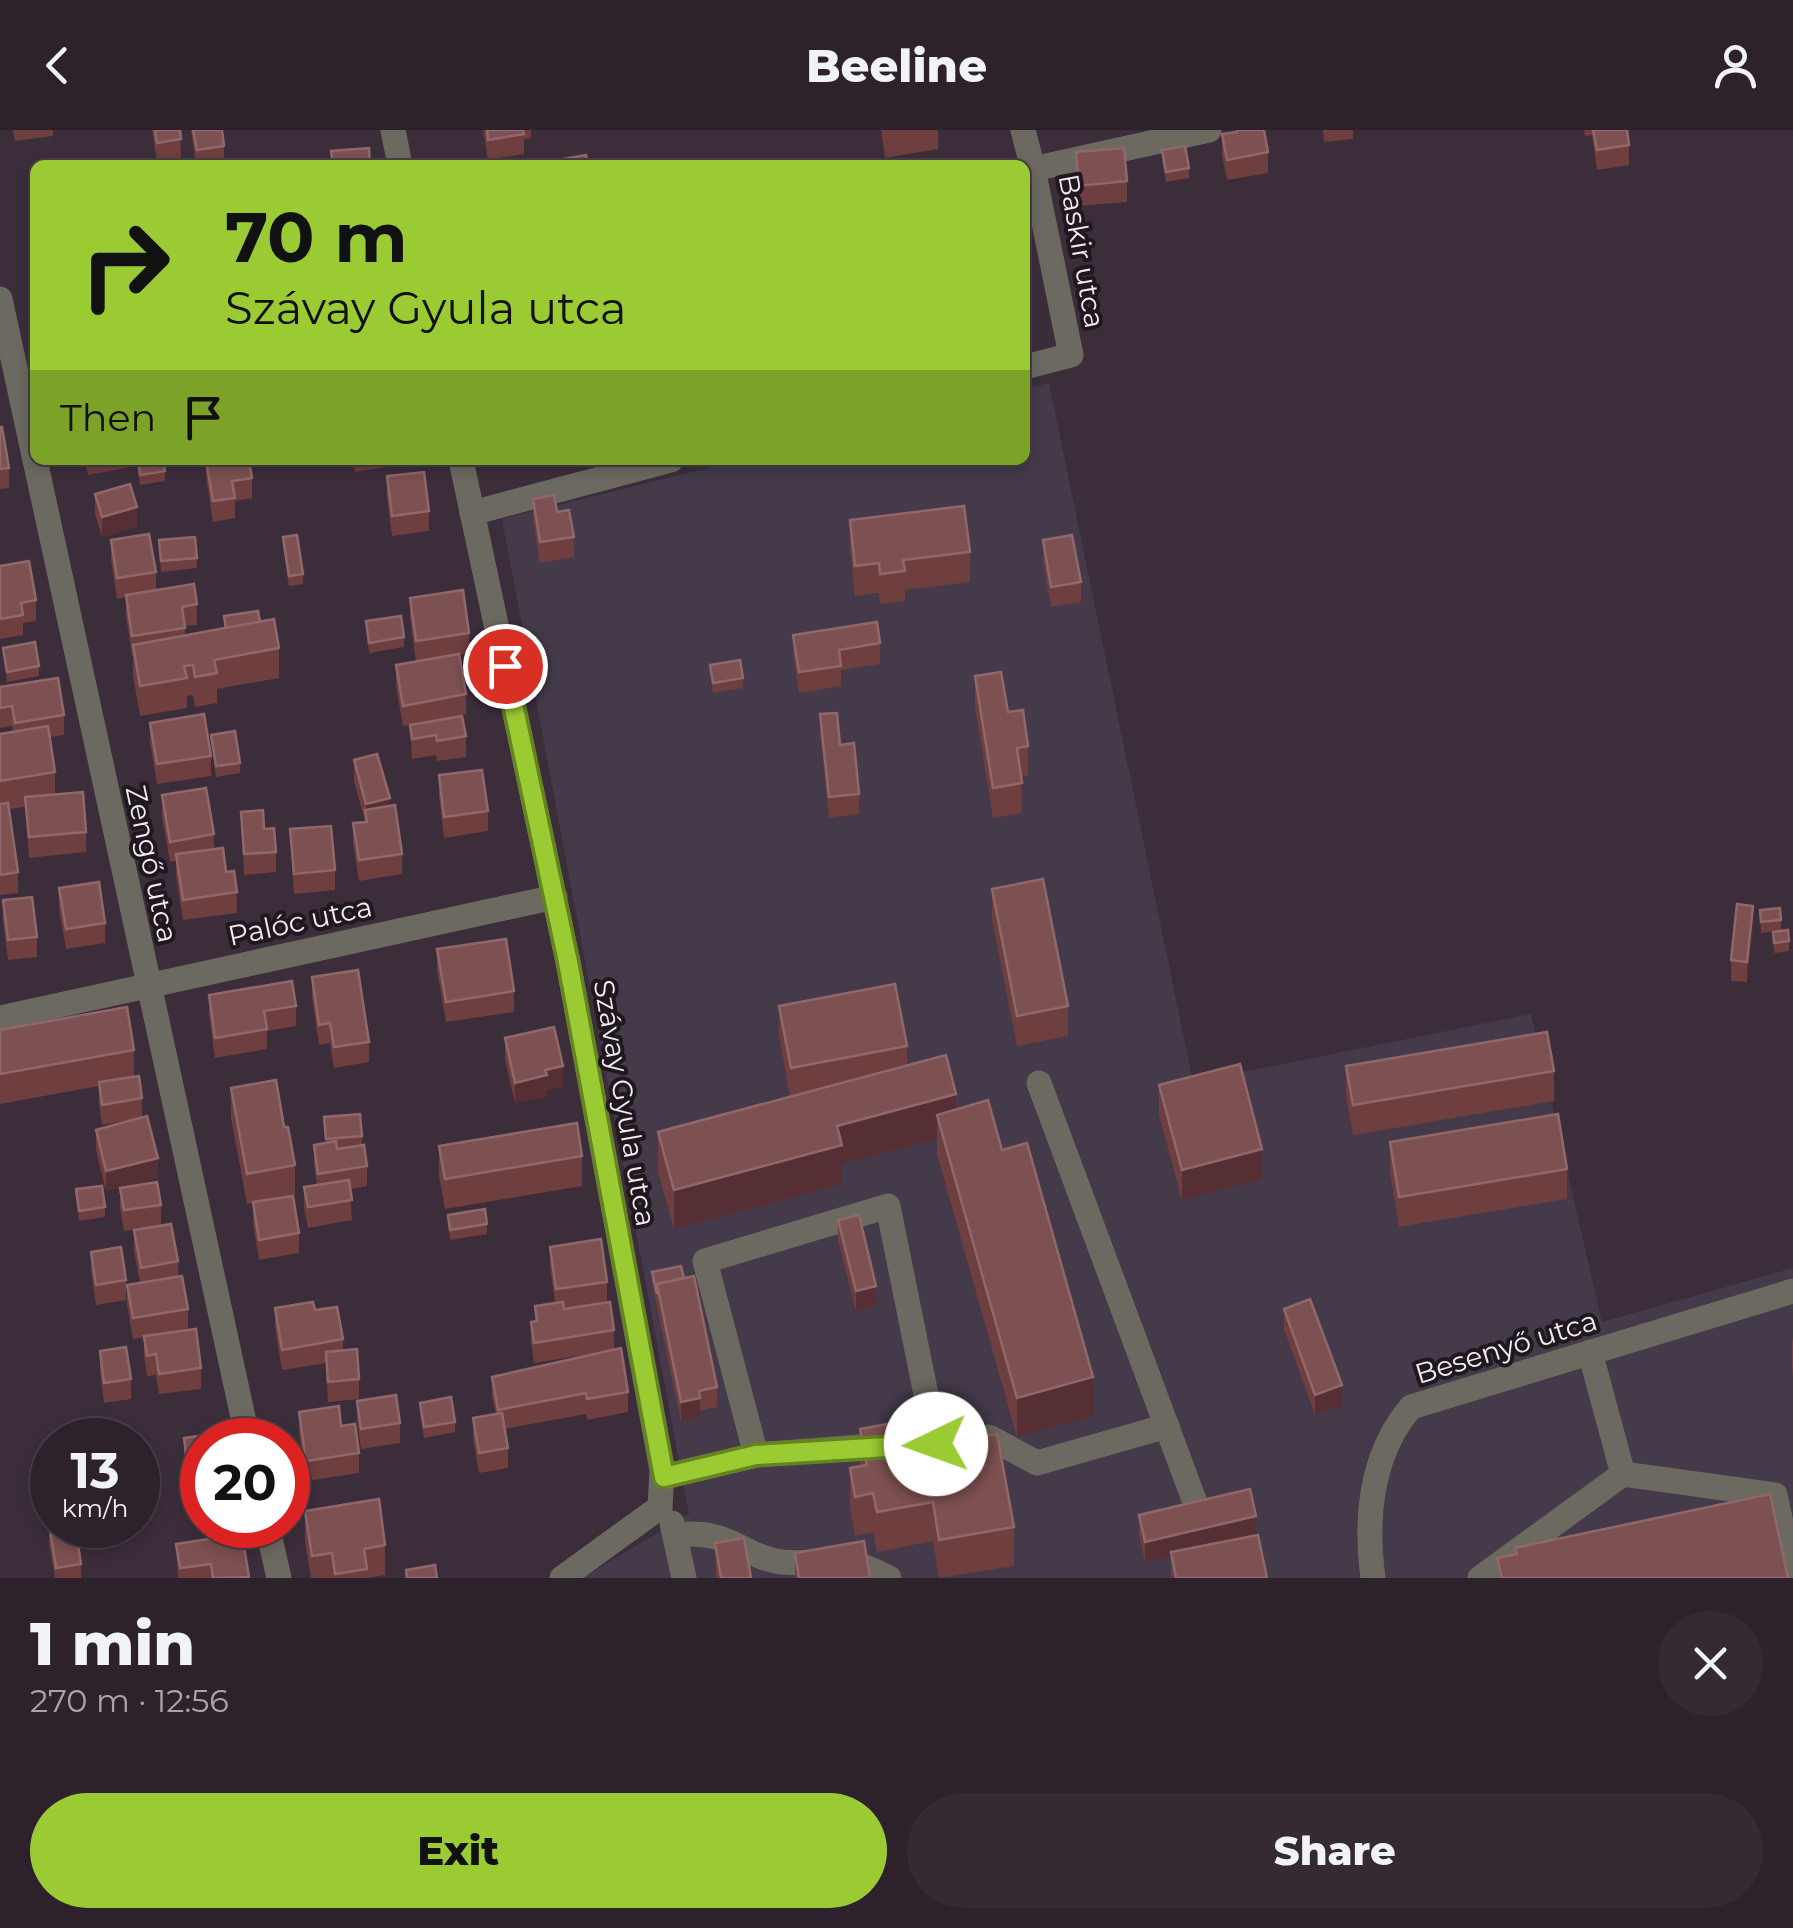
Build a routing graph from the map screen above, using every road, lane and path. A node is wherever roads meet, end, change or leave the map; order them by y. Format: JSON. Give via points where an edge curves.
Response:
{"nodes":[{"id":1,"x":393,"y":130,"type":"edge"},
{"id":2,"x":1024,"y":130,"type":"edge"},
{"id":3,"x":1209,"y":130,"type":"edge"},
{"id":4,"x":399,"y":160,"type":"edge"},
{"id":5,"x":1033,"y":169,"type":"junction"},
{"id":6,"x":0,"y":299,"type":"edge"},
{"id":7,"x":1030,"y":366,"type":"edge"},
{"id":8,"x":19,"y":405,"type":"edge"},
{"id":9,"x":30,"y":455,"type":"edge"},
{"id":10,"x":32,"y":465,"type":"edge"},
{"id":11,"x":463,"y":465,"type":"edge"},
{"id":12,"x":652,"y":465,"type":"edge"},
{"id":13,"x":472,"y":512,"type":"junction"},
{"id":14,"x":555,"y":897,"type":"junction"},
{"id":15,"x":147,"y":985,"type":"junction"},
{"id":16,"x":0,"y":1018,"type":"edge"},
{"id":17,"x":1039,"y":1082,"type":"dead end"},
{"id":18,"x":1793,"y":1291,"type":"edge"},
{"id":19,"x":1590,"y":1352,"type":"junction"},
{"id":20,"x":243,"y":1418,"type":"edge"},
{"id":21,"x":1167,"y":1426,"type":"junction"},
{"id":22,"x":936,"y":1444,"type":"junction"},
{"id":23,"x":756,"y":1455,"type":"junction"},
{"id":24,"x":1623,"y":1474,"type":"junction"},
{"id":25,"x":664,"y":1477,"type":"junction"},
{"id":26,"x":1196,"y":1505,"type":"edge"},
{"id":27,"x":660,"y":1508,"type":"junction"},
{"id":28,"x":677,"y":1534,"type":"junction"},
{"id":29,"x":272,"y":1548,"type":"edge"},
{"id":30,"x":279,"y":1578,"type":"edge"},
{"id":31,"x":562,"y":1578,"type":"edge"},
{"id":32,"x":684,"y":1578,"type":"edge"},
{"id":33,"x":889,"y":1578,"type":"edge"},
{"id":34,"x":1373,"y":1578,"type":"edge"},
{"id":35,"x":1480,"y":1578,"type":"edge"},
{"id":36,"x":1793,"y":1578,"type":"edge"}],
"edges":[{"from":1,"to":4,"type":"street"},
{"from":2,"to":5,"type":"street"},
{"from":3,"to":5,"type":"street","name":"Baskir utca"},
{"from":5,"to":7,"type":"street","name":"Baskir utca","via":[[1071,354]]},
{"from":6,"to":8,"type":"street","name":"Zengő utca"},
{"from":8,"to":9,"type":"street","name":"Zengő utca"},
{"from":10,"to":15,"type":"street","name":"Zengő utca"},
{"from":11,"to":13,"type":"street","name":"Szávay Gyula utca"},
{"from":12,"to":13,"type":"street"},
{"from":13,"to":14,"type":"street","name":"Szávay Gyula utca"},
{"from":14,"to":15,"type":"street","name":"Palóc utca"},
{"from":14,"to":25,"type":"street","name":"Szávay Gyula utca"},
{"from":15,"to":16,"type":"street","name":"Palóc utca"},
{"from":15,"to":20,"type":"street","name":"Zengő utca"},
{"from":17,"to":21,"type":"street"},
{"from":18,"to":19,"type":"street","name":"Besenyő utca"},
{"from":19,"to":24,"type":"street"},
{"from":19,"to":34,"type":"street","name":"Besenyő utca","via":[[1411,1407],[1390,1431],[1375,1472]]},
{"from":21,"to":22,"type":"street","via":[[1037,1464],[989,1437]]},
{"from":21,"to":26,"type":"street"},
{"from":22,"to":23,"type":"street"},
{"from":22,"to":23,"type":"street","via":[[888,1206],[705,1261]]},
{"from":23,"to":25,"type":"street"},
{"from":24,"to":35,"type":"street"},
{"from":24,"to":36,"type":"street","via":[[1774,1495]]},
{"from":25,"to":27,"type":"street","name":"Szávay Gyula utca"},
{"from":27,"to":28,"type":"street"},
{"from":27,"to":31,"type":"street"},
{"from":28,"to":32,"type":"street"},
{"from":28,"to":33,"type":"street","via":[[733,1540],[778,1562],[856,1561]]},
{"from":29,"to":30,"type":"street"}]}
